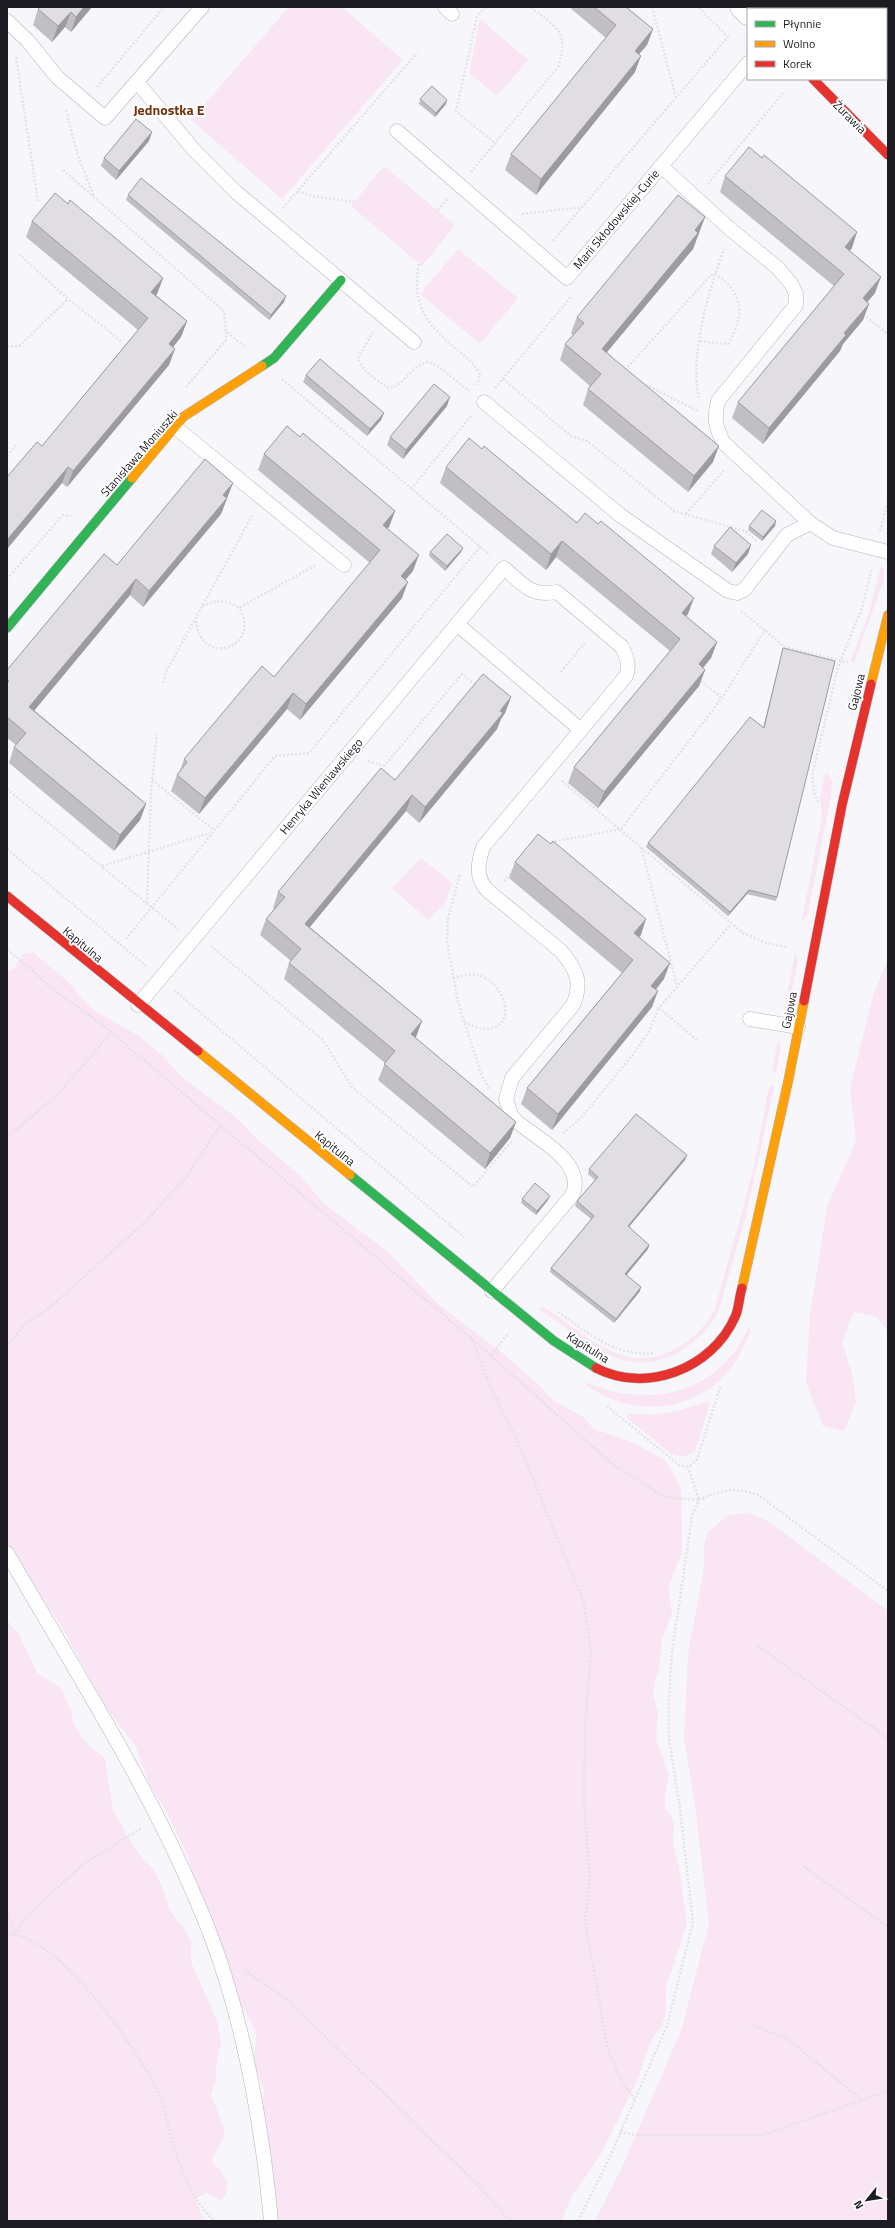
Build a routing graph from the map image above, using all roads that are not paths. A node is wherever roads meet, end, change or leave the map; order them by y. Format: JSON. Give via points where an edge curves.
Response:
{"nodes":[{"id":1,"x":202,"y":7,"type":"edge"},
{"id":2,"x":9,"y":23,"type":"edge"},
{"id":3,"x":747,"y":64,"type":"edge"},
{"id":4,"x":814,"y":80,"type":"edge"},
{"id":5,"x":137,"y":82,"type":"junction"},
{"id":6,"x":398,"y":131,"type":"dead end"},
{"id":7,"x":888,"y":155,"type":"edge"},
{"id":8,"x":661,"y":166,"type":"junction"},
{"id":9,"x":340,"y":280,"type":"junction"},
{"id":10,"x":414,"y":342,"type":"dead end"},
{"id":11,"x":478,"y":398,"type":"road end"},
{"id":12,"x":175,"y":427,"type":"junction"},
{"id":13,"x":810,"y":523,"type":"junction"},
{"id":14,"x":888,"y":552,"type":"edge"},
{"id":15,"x":344,"y":566,"type":"dead end"},
{"id":16,"x":888,"y":615,"type":"edge"},
{"id":17,"x":457,"y":624,"type":"junction"},
{"id":18,"x":7,"y":628,"type":"edge"},
{"id":19,"x":581,"y":730,"type":"junction"},
{"id":20,"x":7,"y":896,"type":"edge"},
{"id":21,"x":138,"y":1005,"type":"junction"},
{"id":22,"x":750,"y":1019,"type":"dead end"},
{"id":23,"x":798,"y":1028,"type":"junction"},
{"id":24,"x":492,"y":1291,"type":"junction"},
{"id":25,"x":666,"y":1376,"type":"joint"},
{"id":26,"x":7,"y":1553,"type":"edge"},
{"id":27,"x":271,"y":2221,"type":"edge"}],
"edges":[{"from":1,"to":5,"type":"lane"},
{"from":2,"to":5,"type":"lane","via":[[28,41],[57,77],[105,118]]},
{"from":3,"to":8,"type":"lane","name":"Marii Skłodowskiej-Curie"},
{"from":4,"to":7,"type":"street","name":"Żurawia"},
{"from":5,"to":9,"type":"lane","via":[[194,149],[236,192]]},
{"from":6,"to":8,"type":"lane","name":"Marii Skłodowskiej-Curie","via":[[567,278]]},
{"from":8,"to":13,"type":"lane","via":[[730,230],[778,268],[792,284],[796,294],[796,305],[718,401],[715,420],[724,443]]},
{"from":9,"to":10,"type":"lane"},
{"from":9,"to":12,"type":"street","name":"Stanisława Moniuszki","via":[[274,358],[183,418]]},
{"from":11,"to":13,"type":"lane","via":[[620,514],[728,591],[737,593],[744,590],[787,535]]},
{"from":12,"to":15,"type":"lane"},
{"from":12,"to":18,"type":"street","name":"Stanisława Moniuszki"},
{"from":13,"to":14,"type":"lane","via":[[833,538]]},
{"from":16,"to":23,"type":"street","name":"Gajowa","via":[[842,805]]},
{"from":17,"to":19,"type":"lane"},
{"from":17,"to":19,"type":"lane","name":"Henryka Wieniawskiego","via":[[504,568],[531,590],[543,595],[557,592],[622,647],[629,668],[626,676]]},
{"from":17,"to":21,"type":"lane","name":"Henryka Wieniawskiego"},
{"from":19,"to":24,"type":"lane","via":[[483,847],[478,866],[481,882],[493,895],[561,951],[570,961],[578,981],[578,992],[572,1005],[512,1078],[506,1099],[511,1115],[565,1160],[572,1169],[575,1179],[574,1190]]},
{"from":20,"to":21,"type":"street","name":"Kapitulna"},
{"from":21,"to":24,"type":"street","name":"Kapitulna"},
{"from":22,"to":23,"type":"lane"},
{"from":23,"to":25,"type":"street","name":"Gajowa","via":[[770,1167],[735,1317],[715,1347],[699,1361]]},
{"from":24,"to":25,"type":"street","name":"Kapitulna","via":[[558,1343],[611,1375],[647,1379]]},
{"from":26,"to":27,"type":"lane","via":[[172,1845],[215,1950],[238,2021],[265,2156]]}]}
